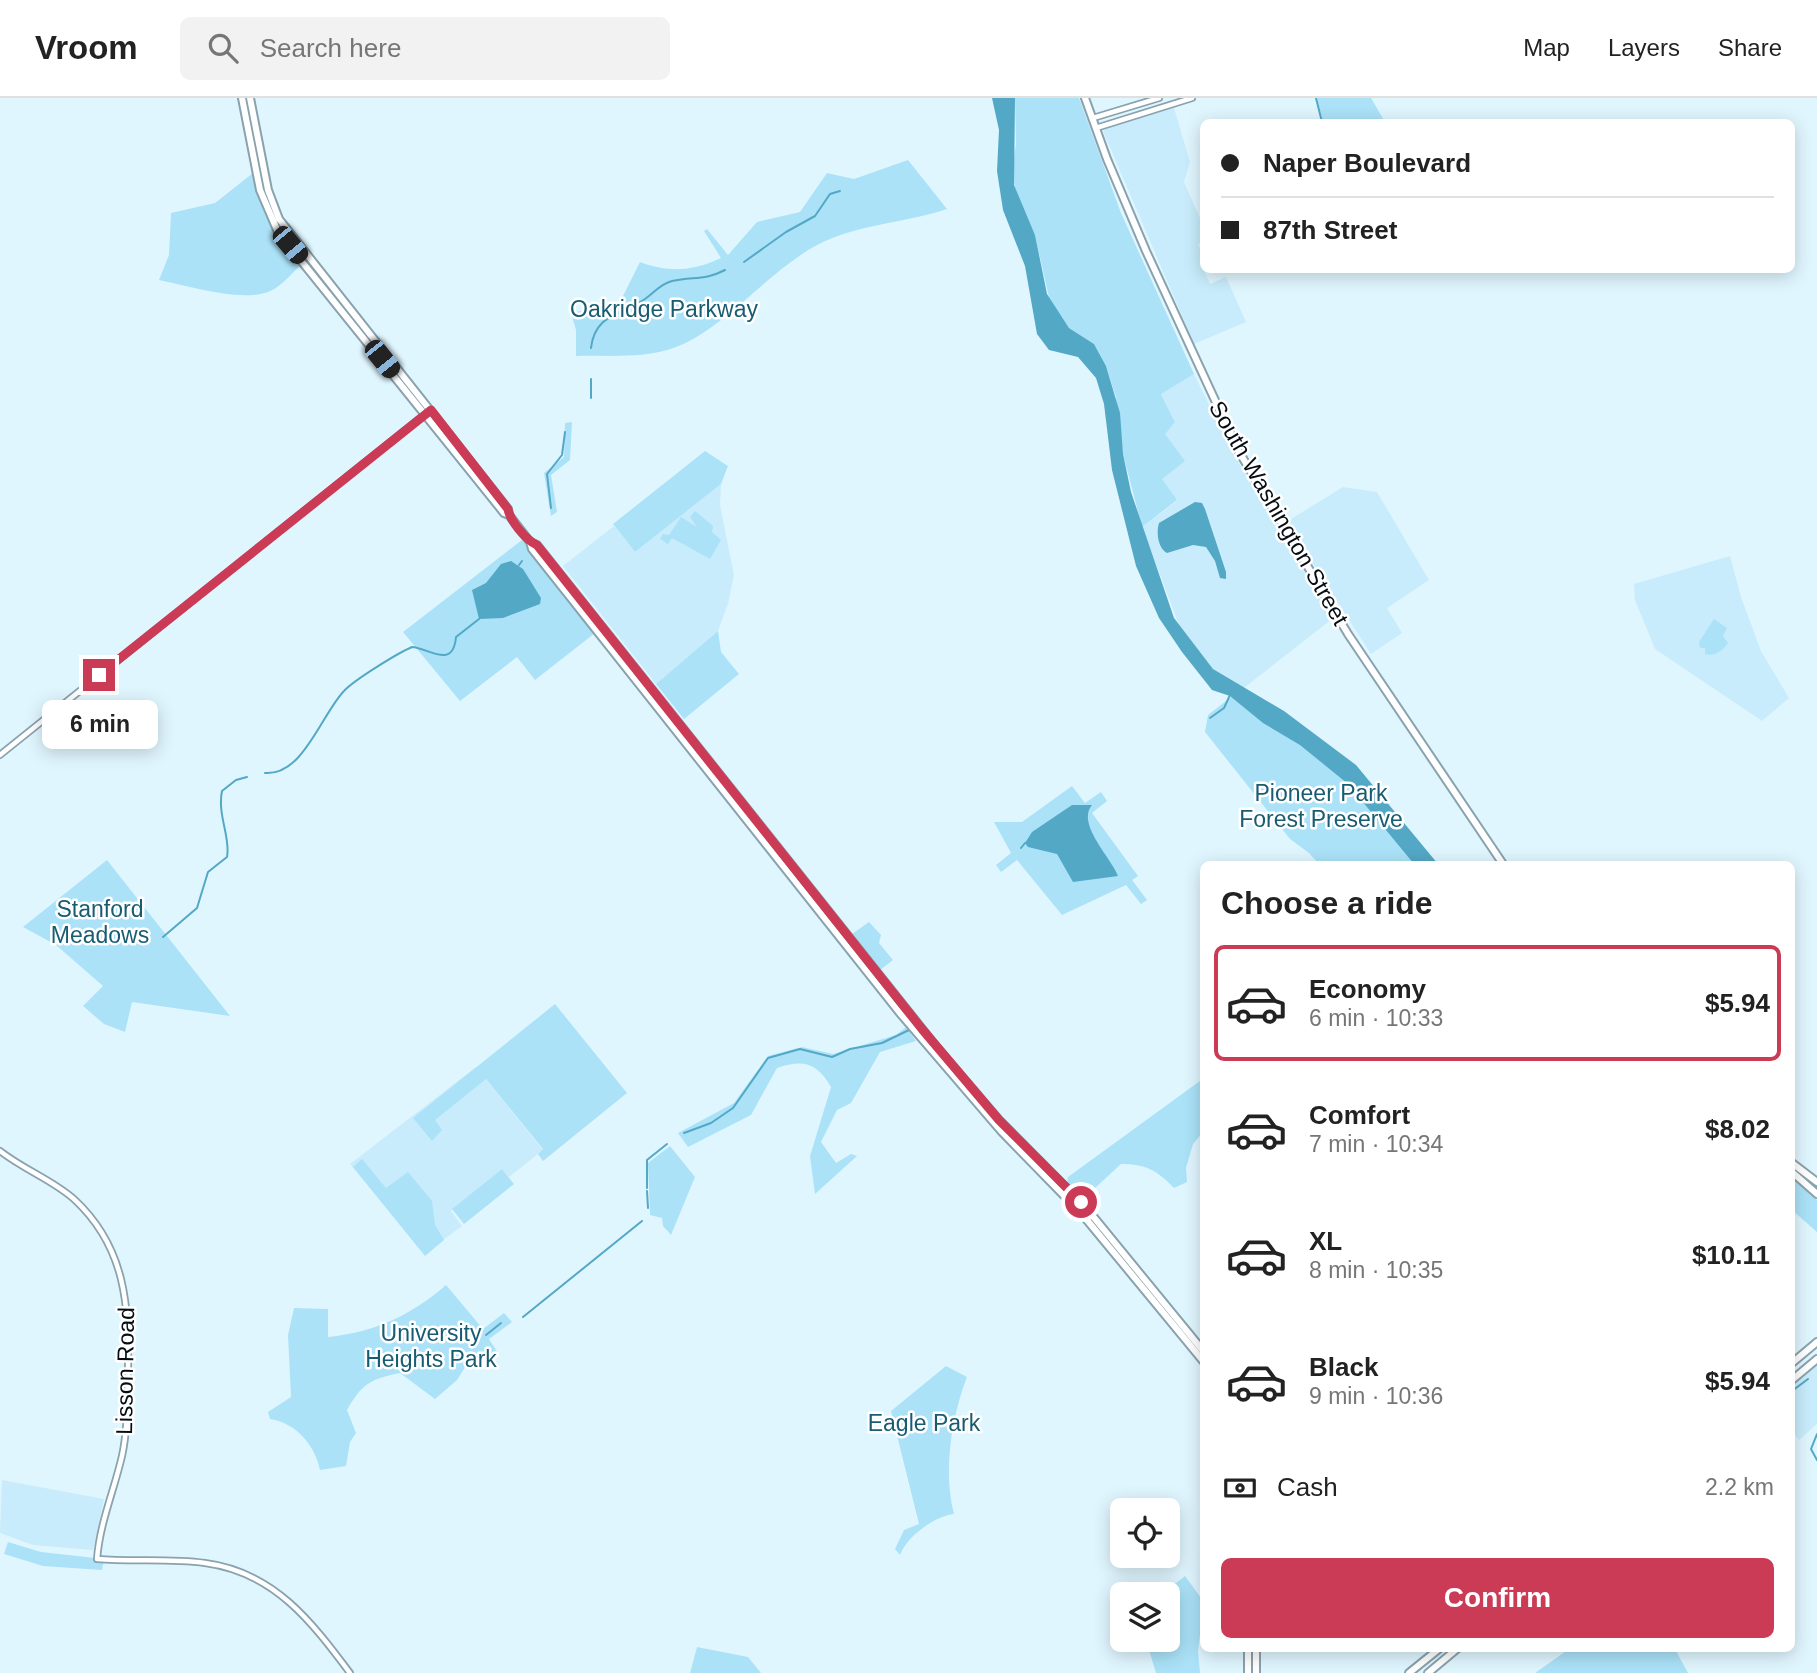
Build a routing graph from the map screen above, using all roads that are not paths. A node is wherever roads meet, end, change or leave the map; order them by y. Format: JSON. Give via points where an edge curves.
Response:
{"nodes":[{"id":1,"x":242,"y":98,"type":"edge"},
{"id":2,"x":250,"y":98,"type":"edge"},
{"id":3,"x":1085,"y":98,"type":"edge"},
{"id":4,"x":1159,"y":98,"type":"edge"},
{"id":5,"x":1192,"y":98,"type":"edge"},
{"id":6,"x":1092,"y":119,"type":"junction"},
{"id":7,"x":1095,"y":128,"type":"junction"},
{"id":8,"x":429,"y":412,"type":"junction"},
{"id":9,"x":530,"y":542,"type":"junction"},
{"id":10,"x":0,"y":755,"type":"edge"},
{"id":11,"x":1501,"y":861,"type":"edge"},
{"id":12,"x":0,"y":1151,"type":"edge"},
{"id":13,"x":1795,"y":1165,"type":"edge"},
{"id":14,"x":1795,"y":1175,"type":"edge"},
{"id":15,"x":1817,"y":1182,"type":"edge"},
{"id":16,"x":1817,"y":1194,"type":"edge"},
{"id":17,"x":1817,"y":1342,"type":"edge"},
{"id":18,"x":1200,"y":1347,"type":"edge"},
{"id":19,"x":1200,"y":1357,"type":"edge"},
{"id":20,"x":1817,"y":1359,"type":"edge"},
{"id":21,"x":1795,"y":1360,"type":"edge"},
{"id":22,"x":1795,"y":1377,"type":"edge"},
{"id":23,"x":1248,"y":1652,"type":"edge"},
{"id":24,"x":1256,"y":1652,"type":"edge"},
{"id":25,"x":1435,"y":1652,"type":"edge"},
{"id":26,"x":1453,"y":1652,"type":"edge"},
{"id":27,"x":350,"y":1673,"type":"edge"},
{"id":28,"x":1248,"y":1673,"type":"edge"},
{"id":29,"x":1256,"y":1673,"type":"edge"},
{"id":30,"x":1409,"y":1673,"type":"edge"},
{"id":31,"x":1428,"y":1673,"type":"edge"}],
"edges":[{"from":1,"to":8,"type":"main road","via":[[260,190],[273,223]]},
{"from":2,"to":8,"type":"main road","via":[[268,190],[279,219]]},
{"from":3,"to":6,"type":"main road","name":"South Washington Street"},
{"from":4,"to":6,"type":"street"},
{"from":5,"to":7,"type":"street"},
{"from":6,"to":7,"type":"main road","name":"South Washington Street"},
{"from":7,"to":11,"type":"main road","name":"South Washington Street","via":[[1238,450],[1366,662]]},
{"from":8,"to":9,"type":"main road"},
{"from":8,"to":10,"type":"street"},
{"from":9,"to":18,"type":"main road","via":[[537,545],[938,1049],[999,1120],[1087,1209]]},
{"from":9,"to":19,"type":"main road","via":[[899,1012],[1002,1132],[1082,1214]]},
{"from":12,"to":27,"type":"street","name":"Lisson Road","via":[[76,1200],[108,1241],[124,1282],[129,1323],[127,1424],[100,1529],[97,1559],[204,1563],[244,1573],[296,1605]]},
{"from":13,"to":15,"type":"main road"},
{"from":14,"to":16,"type":"main road"},
{"from":17,"to":21,"type":"main road"},
{"from":20,"to":22,"type":"main road"},
{"from":23,"to":28,"type":"main road"},
{"from":24,"to":29,"type":"main road"},
{"from":25,"to":30,"type":"main road"},
{"from":26,"to":31,"type":"main road"}]}
